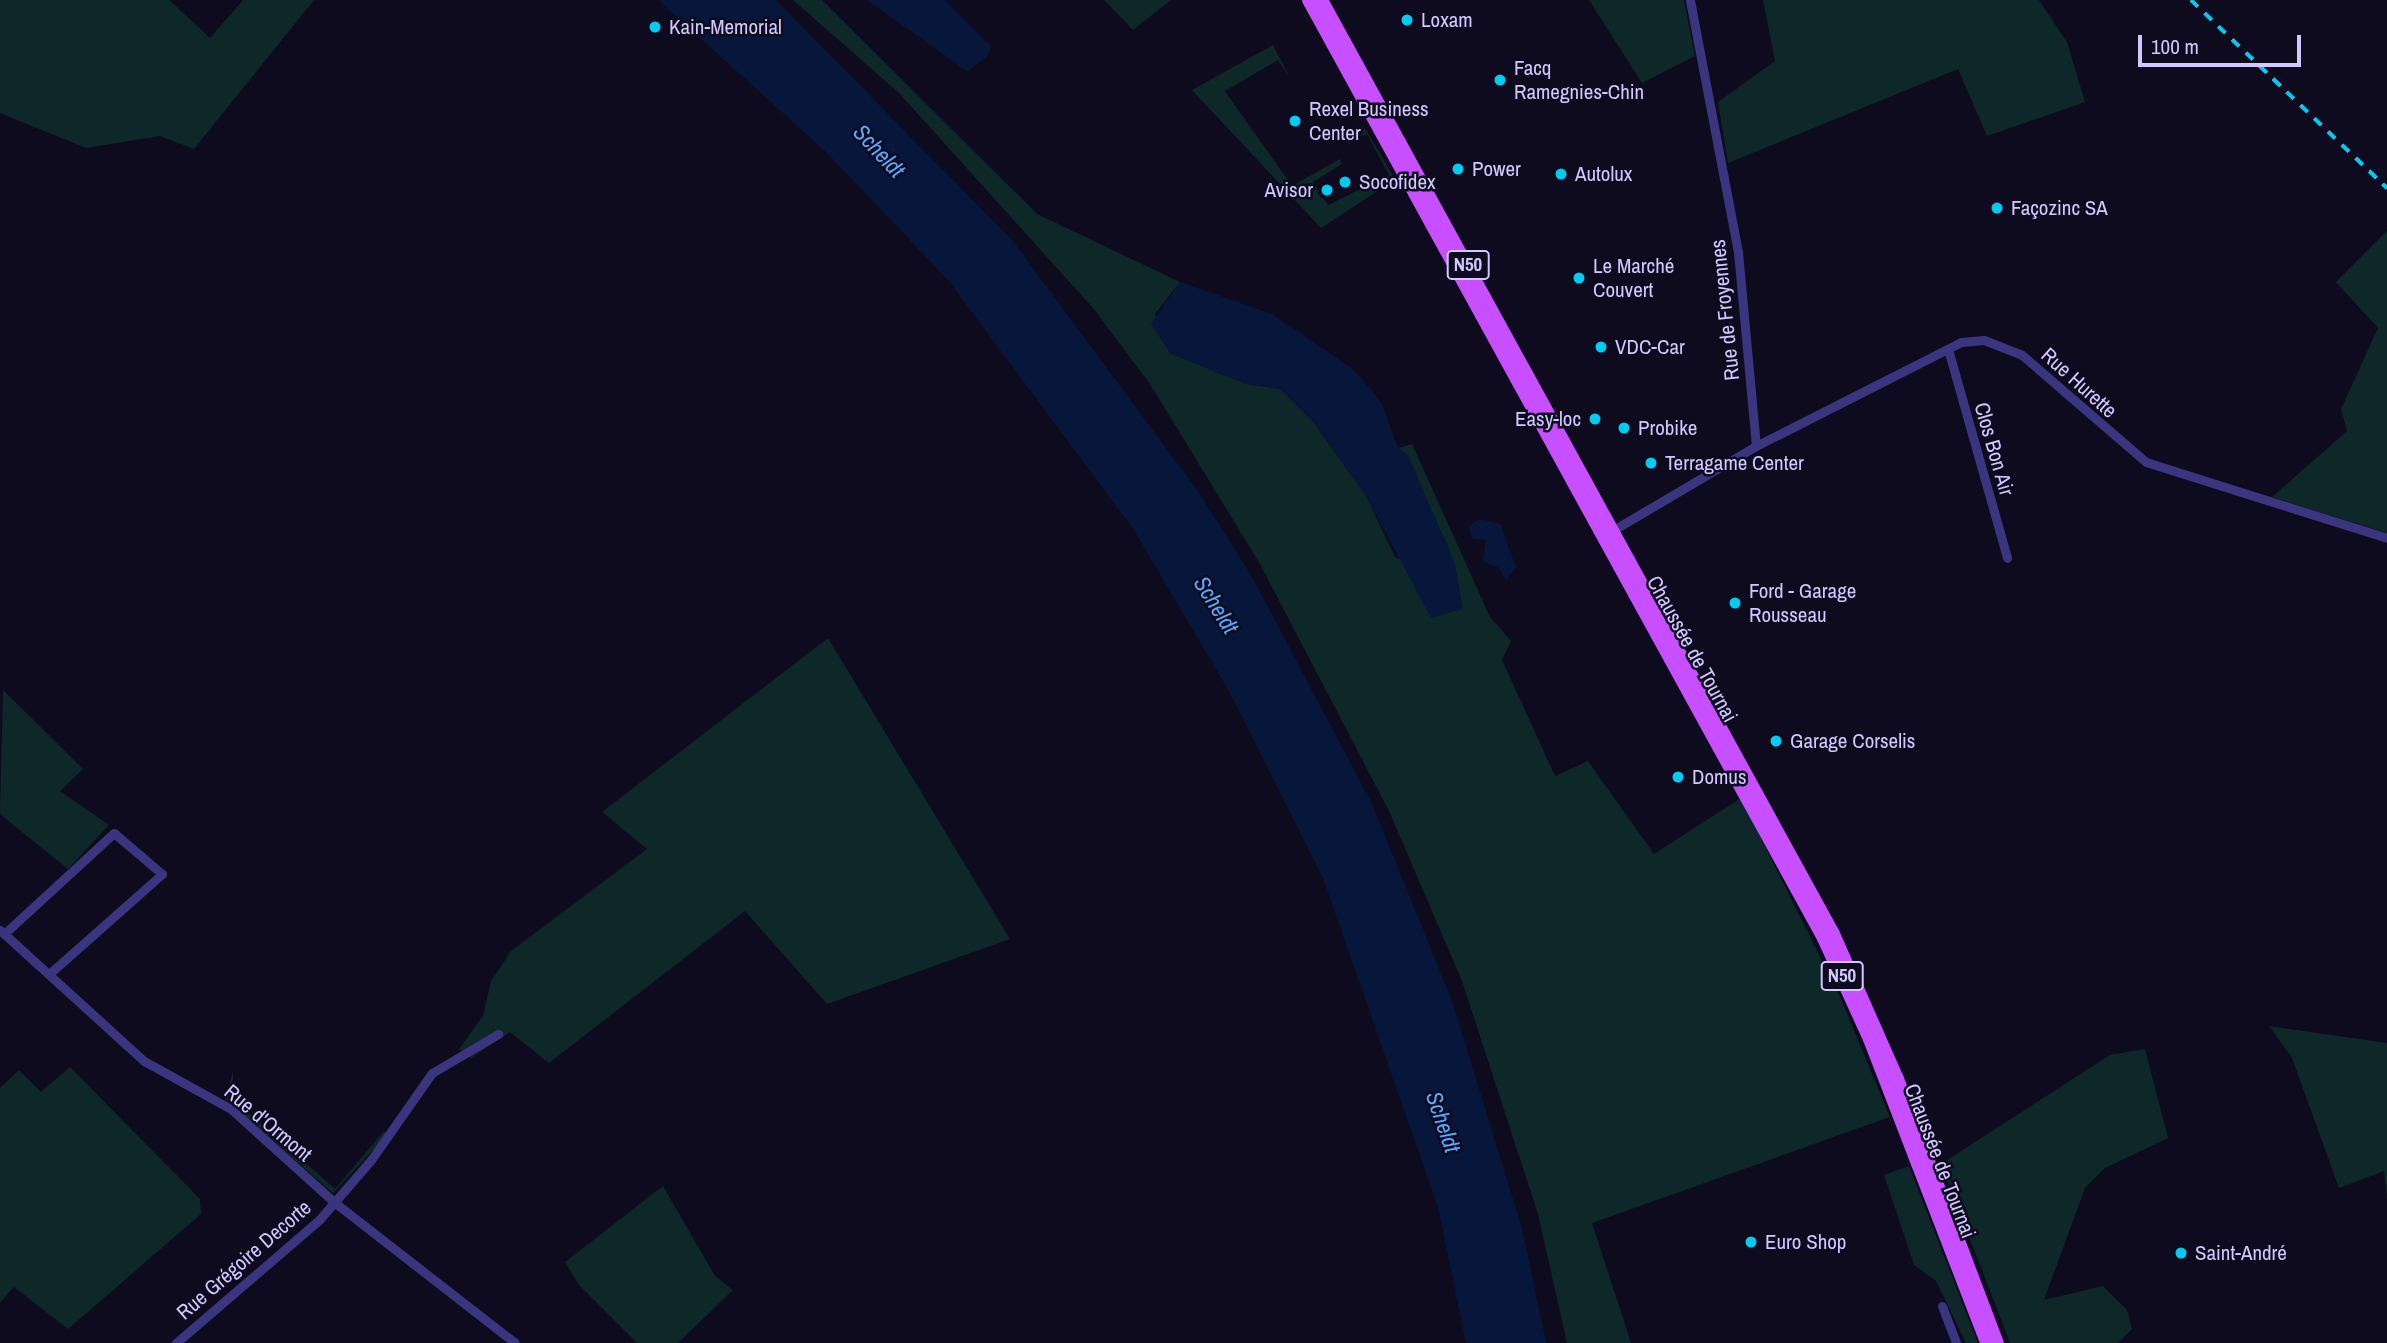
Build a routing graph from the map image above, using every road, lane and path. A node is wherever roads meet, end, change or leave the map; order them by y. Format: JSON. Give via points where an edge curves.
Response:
{"nodes":[{"id":1,"x":1309,"y":0,"type":"edge"},
{"id":2,"x":1321,"y":0,"type":"edge"},
{"id":3,"x":1690,"y":0,"type":"edge"},
{"id":4,"x":1948,"y":349,"type":"junction"},
{"id":5,"x":1756,"y":446,"type":"junction"},
{"id":6,"x":1610,"y":532,"type":"junction"},
{"id":7,"x":2387,"y":538,"type":"edge"},
{"id":8,"x":2007,"y":558,"type":"dead end"},
{"id":9,"x":2,"y":932,"type":"edge"},
{"id":10,"x":49,"y":974,"type":"junction"},
{"id":11,"x":498,"y":1034,"type":"dead end"},
{"id":12,"x":334,"y":1202,"type":"junction"},
{"id":13,"x":1942,"y":1306,"type":"dead end"},
{"id":14,"x":176,"y":1343,"type":"edge"},
{"id":15,"x":515,"y":1343,"type":"edge"},
{"id":16,"x":1956,"y":1343,"type":"edge"},
{"id":17,"x":1987,"y":1343,"type":"edge"},
{"id":18,"x":1997,"y":1343,"type":"edge"}],
"edges":[{"from":1,"to":6,"type":"main road","name":"Chaussée de Tournai","number":"N50"},
{"from":2,"to":6,"type":"main road","name":"Chaussée de Tournai","number":"N50"},
{"from":3,"to":5,"type":"street","name":"Rue de Froyennes","via":[[1738,252]]},
{"from":4,"to":5,"type":"street","name":"Rue Hurette"},
{"from":4,"to":7,"type":"street","name":"Rue Hurette","via":[[1961,342],[2005,345],[2146,462]]},
{"from":4,"to":8,"type":"street","name":"Clos Bon Air"},
{"from":5,"to":6,"type":"street"},
{"from":6,"to":17,"type":"main road","name":"Chaussée de Tournai","number":"N50","via":[[1846,985]]},
{"from":6,"to":18,"type":"main road","name":"Chaussée de Tournai","number":"N50","via":[[1861,993]]},
{"from":9,"to":10,"type":"street","name":"Rue d'Ormont"},
{"from":9,"to":10,"type":"street","via":[[114,833],[162,874]]},
{"from":10,"to":12,"type":"street","name":"Rue d'Ormont","via":[[144,1061],[231,1110]]},
{"from":11,"to":12,"type":"street","name":"Rue Grégoire Decorte","via":[[432,1073],[378,1151]]},
{"from":12,"to":14,"type":"street","name":"Rue Grégoire Decorte"},
{"from":12,"to":15,"type":"street","name":"Rue d'Ormont"},
{"from":13,"to":16,"type":"street"}]}
